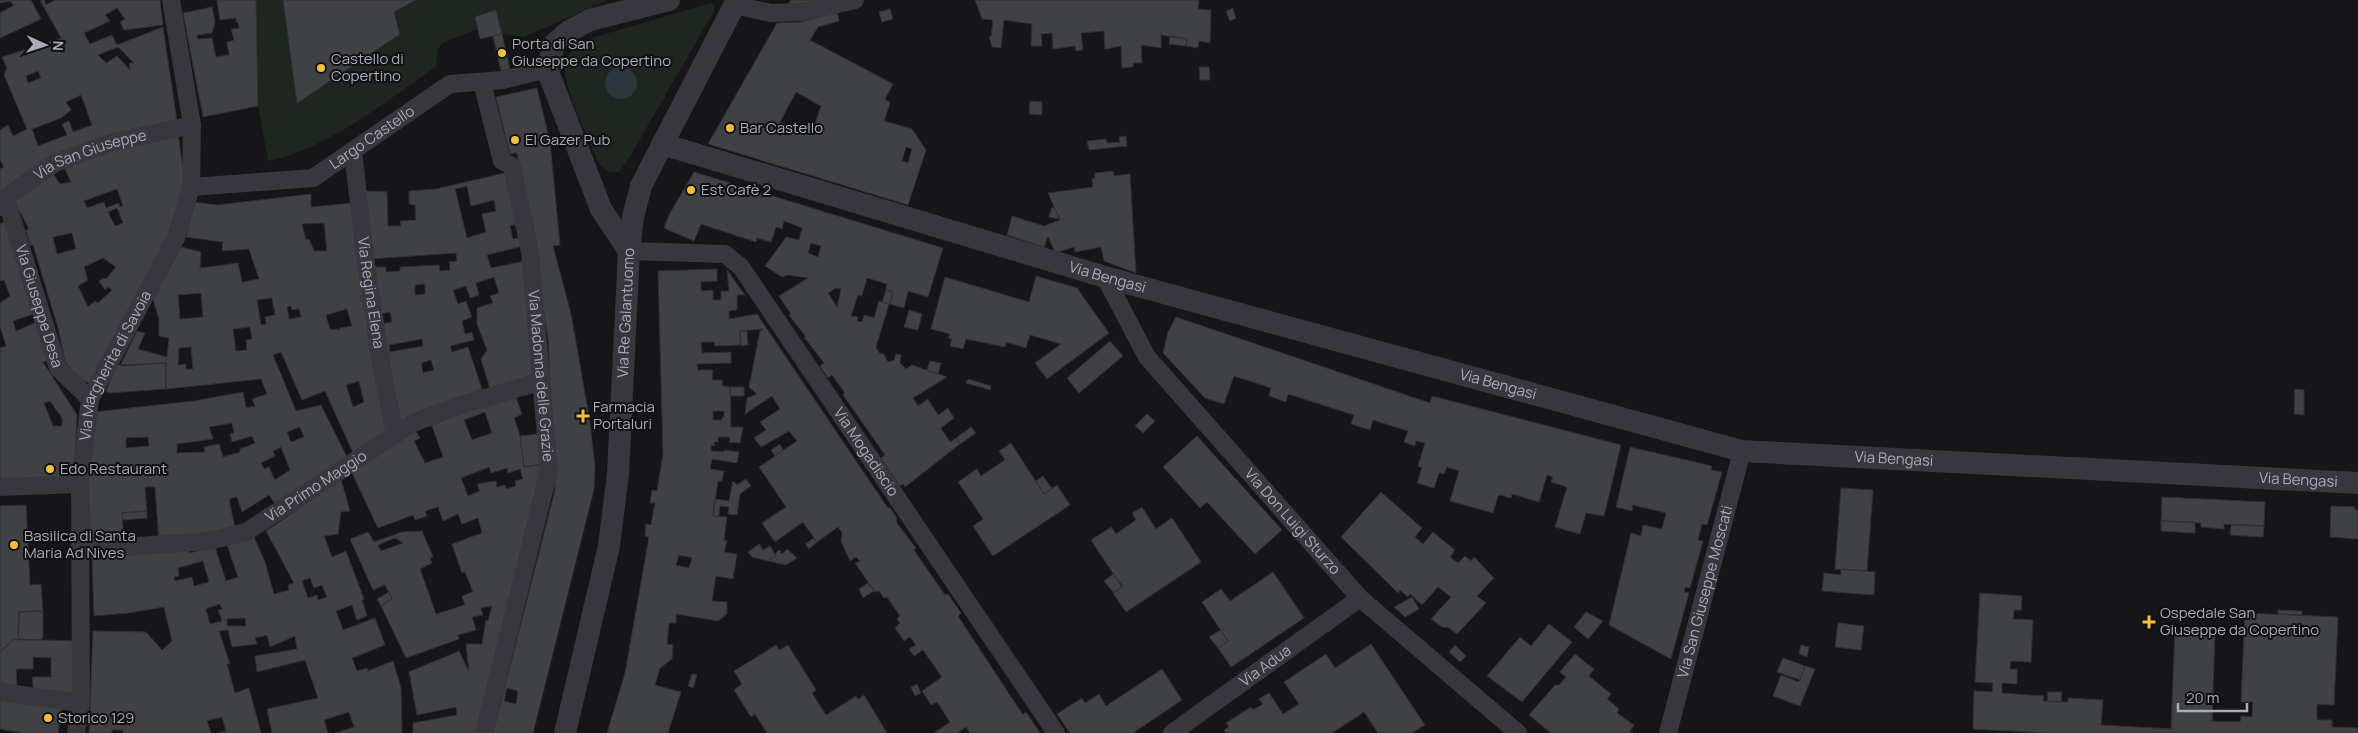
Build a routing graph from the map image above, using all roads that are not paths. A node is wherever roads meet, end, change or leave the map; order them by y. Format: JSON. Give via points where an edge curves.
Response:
{"nodes":[{"id":1,"x":171,"y":0,"type":"edge"},
{"id":2,"x":669,"y":0,"type":"edge"},
{"id":3,"x":855,"y":0,"type":"edge"},
{"id":4,"x":735,"y":2,"type":"edge"},
{"id":5,"x":548,"y":69,"type":"junction"},
{"id":6,"x":482,"y":82,"type":"junction"},
{"id":7,"x":192,"y":124,"type":"junction"},
{"id":8,"x":662,"y":144,"type":"junction"},
{"id":9,"x":353,"y":152,"type":"junction"},
{"id":10,"x":191,"y":187,"type":"junction"},
{"id":11,"x":637,"y":202,"type":"junction"},
{"id":12,"x":3,"y":204,"type":"edge"},
{"id":13,"x":601,"y":209,"type":"junction"},
{"id":14,"x":629,"y":251,"type":"junction"},
{"id":15,"x":1105,"y":277,"type":"junction"},
{"id":16,"x":542,"y":381,"type":"junction"},
{"id":17,"x":90,"y":399,"type":"junction"},
{"id":18,"x":395,"y":434,"type":"junction"},
{"id":19,"x":1742,"y":451,"type":"junction"},
{"id":20,"x":2358,"y":483,"type":"edge"},
{"id":21,"x":80,"y":484,"type":"junction"},
{"id":22,"x":0,"y":487,"type":"edge"},
{"id":23,"x":80,"y":550,"type":"junction"},
{"id":24,"x":1360,"y":598,"type":"junction"},
{"id":25,"x":0,"y":692,"type":"edge"},
{"id":26,"x":81,"y":703,"type":"junction"},
{"id":27,"x":76,"y":733,"type":"edge"},
{"id":28,"x":484,"y":733,"type":"edge"},
{"id":29,"x":565,"y":733,"type":"edge"},
{"id":30,"x":1056,"y":733,"type":"edge"},
{"id":31,"x":1172,"y":733,"type":"edge"},
{"id":32,"x":1518,"y":733,"type":"edge"},
{"id":33,"x":1668,"y":733,"type":"edge"}],
"edges":[{"from":1,"to":7,"type":"street","name":"Via Margherita di Savoia"},
{"from":2,"to":5,"type":"street","via":[[590,20],[569,31],[555,43]]},
{"from":3,"to":4,"type":"street","via":[[802,12],[771,14]]},
{"from":4,"to":8,"type":"street","name":"Via Re Galantuomo"},
{"from":5,"to":6,"type":"street","name":"Largo Castello"},
{"from":5,"to":13,"type":"street"},
{"from":6,"to":9,"type":"street","name":"Largo Castello","via":[[450,84]]},
{"from":6,"to":16,"type":"street","name":"Via Madonna delle Grazie","via":[[502,161],[512,166],[528,243]]},
{"from":7,"to":10,"type":"street","name":"Via Margherita di Savoia"},
{"from":7,"to":12,"type":"street","name":"Via San Giuseppe","via":[[110,143],[55,163],[9,195]]},
{"from":8,"to":11,"type":"street","name":"Via Re Galantuomo","via":[[641,186]]},
{"from":8,"to":15,"type":"street","name":"Via Bengasi"},
{"from":9,"to":10,"type":"street","name":"Largo Castello","via":[[313,178]]},
{"from":9,"to":18,"type":"street","name":"Via Regina Elena","via":[[366,264]]},
{"from":10,"to":17,"type":"street","name":"Via Margherita di Savoia","via":[[176,238]]},
{"from":11,"to":13,"type":"street"},
{"from":11,"to":14,"type":"street","name":"Via Re Galantuomo"},
{"from":12,"to":17,"type":"street","name":"Via Giuseppe Desa","via":[[58,368]]},
{"from":13,"to":14,"type":"street"},
{"from":14,"to":29,"type":"street","name":"Via Re Galantuomo","via":[[618,474],[609,546]]},
{"from":14,"to":30,"type":"street","name":"Via Mogadiscio","via":[[725,254],[741,267]]},
{"from":15,"to":19,"type":"street","name":"Via Bengasi"},
{"from":15,"to":24,"type":"street","name":"Via Don Luigi Sturzo","via":[[1147,358]]},
{"from":16,"to":18,"type":"street","name":"Via Primo Maggio","via":[[458,406],[413,423]]},
{"from":16,"to":28,"type":"street","name":"Via Madonna delle Grazie","via":[[549,470]]},
{"from":17,"to":21,"type":"street","name":"Via Margherita di Savoia"},
{"from":18,"to":23,"type":"street","name":"Via Primo Maggio","via":[[246,532],[209,541]]},
{"from":19,"to":20,"type":"street","name":"Via Bengasi"},
{"from":19,"to":33,"type":"street","name":"Via San Giuseppe Moscati"},
{"from":21,"to":22,"type":"street"},
{"from":21,"to":23,"type":"street","name":"Via Margherita di Savoia"},
{"from":23,"to":26,"type":"street","name":"Via Margherita di Savoia"},
{"from":24,"to":31,"type":"street","name":"Via Adua"},
{"from":24,"to":32,"type":"street","name":"Via Don Luigi Sturzo"},
{"from":25,"to":26,"type":"street"},
{"from":26,"to":27,"type":"street","name":"Via Margherita di Savoia"}]}
